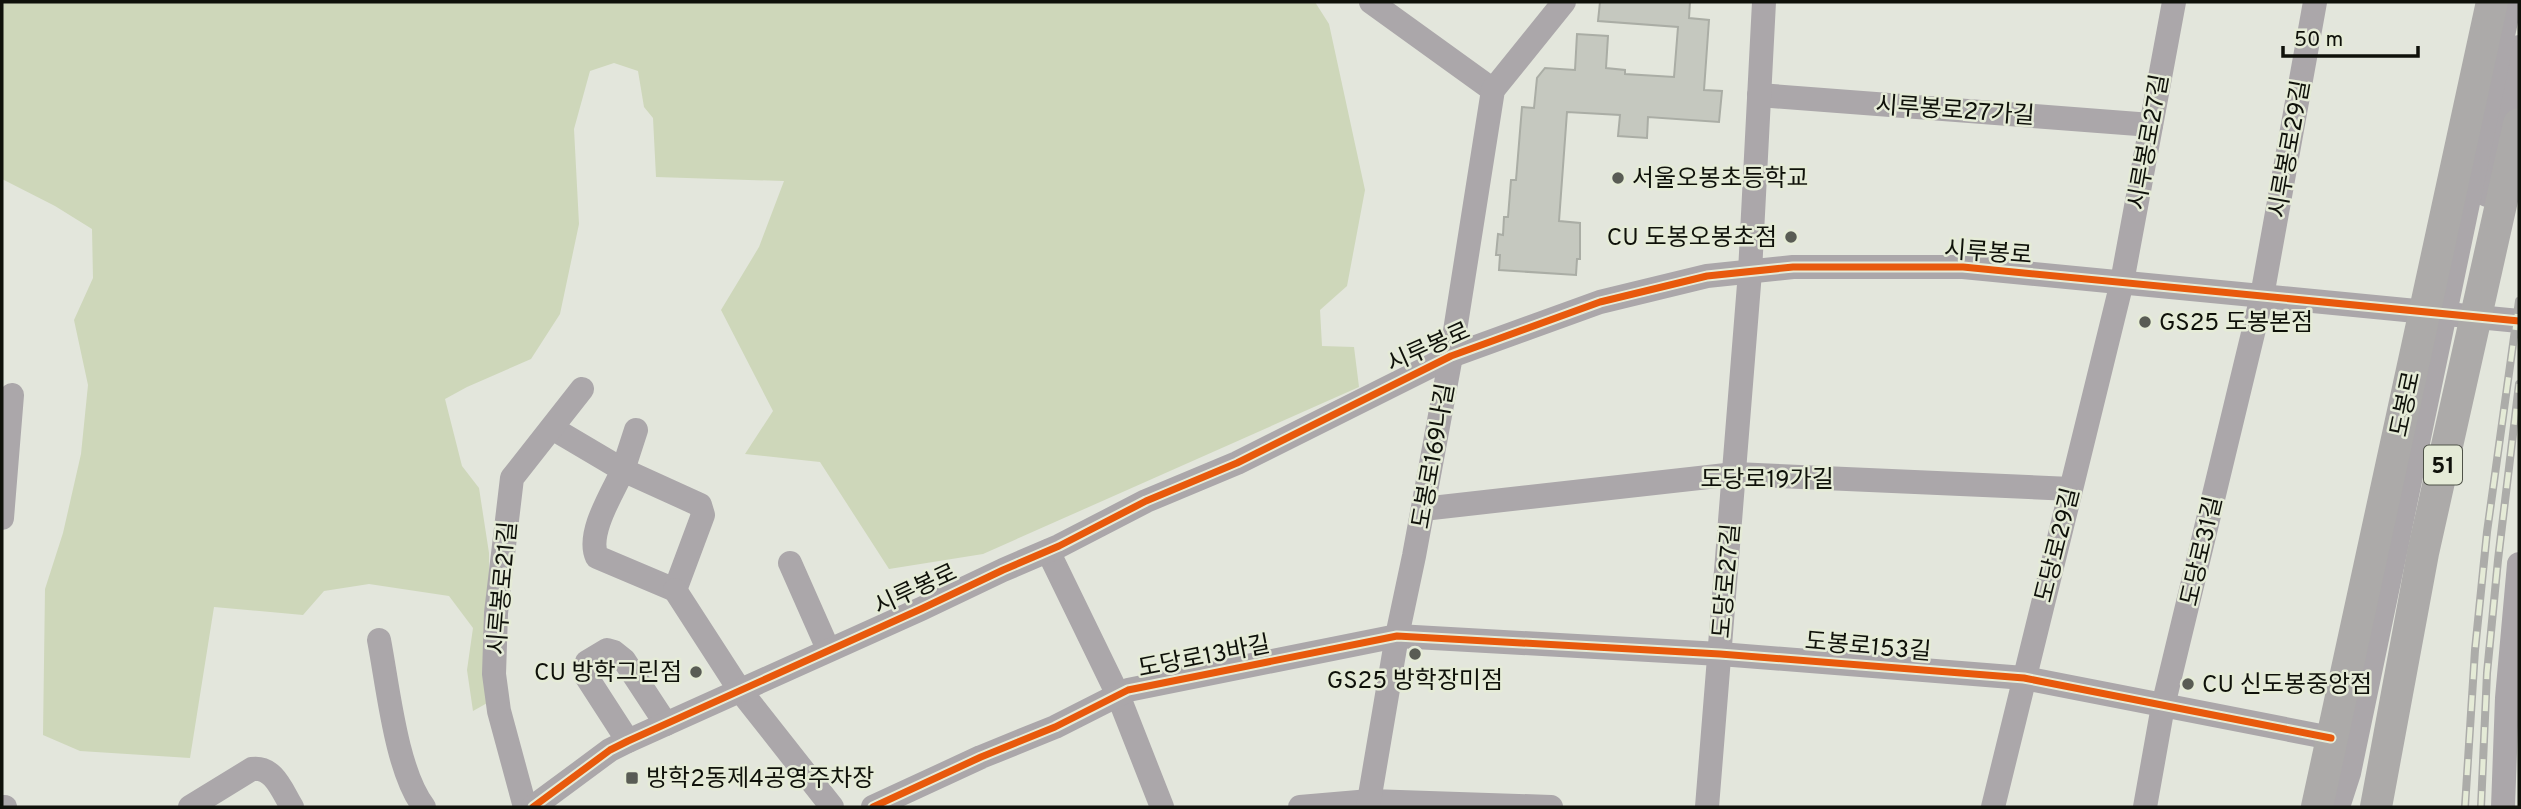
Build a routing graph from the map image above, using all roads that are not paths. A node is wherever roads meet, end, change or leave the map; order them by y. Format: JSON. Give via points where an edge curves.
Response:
{"nodes":[{"id":1,"x":1371,"y":2,"type":"edge"},
{"id":2,"x":1564,"y":2,"type":"edge"},
{"id":3,"x":1764,"y":2,"type":"edge"},
{"id":4,"x":2174,"y":2,"type":"edge"},
{"id":5,"x":2315,"y":2,"type":"edge"},
{"id":6,"x":2492,"y":2,"type":"edge"},
{"id":7,"x":2510,"y":2,"type":"edge"},
{"id":8,"x":2519,"y":47,"type":"edge"},
{"id":9,"x":1493,"y":90,"type":"junction"},
{"id":10,"x":1759,"y":95,"type":"junction"},
{"id":11,"x":2519,"y":124,"type":"edge"},
{"id":12,"x":2151,"y":125,"type":"junction"},
{"id":13,"x":1750,"y":272,"type":"junction"},
{"id":14,"x":2122,"y":282,"type":"junction"},
{"id":15,"x":2262,"y":296,"type":"junction"},
{"id":16,"x":2451,"y":314,"type":"junction"},
{"id":17,"x":2519,"y":321,"type":"edge"},
{"id":18,"x":1451,"y":356,"type":"junction"},
{"id":19,"x":582,"y":389,"type":"dead end"},
{"id":20,"x":12,"y":395,"type":"dead end"},
{"id":21,"x":552,"y":428,"type":"junction"},
{"id":22,"x":636,"y":430,"type":"dead end"},
{"id":23,"x":623,"y":470,"type":"junction"},
{"id":24,"x":1735,"y":474,"type":"junction"},
{"id":25,"x":2071,"y":489,"type":"junction"},
{"id":26,"x":1423,"y":509,"type":"junction"},
{"id":27,"x":2,"y":518,"type":"edge"},
{"id":28,"x":1048,"y":551,"type":"junction"},
{"id":29,"x":790,"y":563,"type":"dead end"},
{"id":30,"x":2519,"y":564,"type":"edge"},
{"id":31,"x":675,"y":590,"type":"junction"},
{"id":32,"x":1397,"y":636,"type":"junction"},
{"id":33,"x":379,"y":640,"type":"dead end"},
{"id":34,"x":828,"y":649,"type":"junction"},
{"id":35,"x":1720,"y":654,"type":"junction"},
{"id":36,"x":2024,"y":678,"type":"junction"},
{"id":37,"x":739,"y":689,"type":"junction"},
{"id":38,"x":1118,"y":695,"type":"junction"},
{"id":39,"x":2163,"y":706,"type":"junction"},
{"id":40,"x":666,"y":724,"type":"junction"},
{"id":41,"x":2331,"y":738,"type":"junction"},
{"id":42,"x":628,"y":741,"type":"junction"},
{"id":43,"x":1369,"y":804,"type":"edge"},
{"id":44,"x":194,"y":806,"type":"edge"},
{"id":45,"x":292,"y":807,"type":"edge"},
{"id":46,"x":424,"y":807,"type":"edge"},
{"id":47,"x":525,"y":807,"type":"edge"},
{"id":48,"x":533,"y":807,"type":"edge"},
{"id":49,"x":832,"y":807,"type":"edge"},
{"id":50,"x":873,"y":807,"type":"edge"},
{"id":51,"x":1162,"y":807,"type":"edge"},
{"id":52,"x":1300,"y":807,"type":"edge"},
{"id":53,"x":1551,"y":807,"type":"edge"},
{"id":54,"x":1707,"y":807,"type":"edge"},
{"id":55,"x":1993,"y":807,"type":"edge"},
{"id":56,"x":2145,"y":807,"type":"edge"},
{"id":57,"x":2317,"y":807,"type":"edge"},
{"id":58,"x":2338,"y":807,"type":"edge"},
{"id":59,"x":2352,"y":807,"type":"edge"},
{"id":60,"x":2376,"y":807,"type":"edge"},
{"id":61,"x":2503,"y":807,"type":"edge"}],
"edges":[{"from":1,"to":9,"type":"street"},
{"from":2,"to":9,"type":"street","name":"도봉로169나길"},
{"from":3,"to":10,"type":"street","name":"도당로27길"},
{"from":4,"to":12,"type":"street","name":"시루봉로27길"},
{"from":5,"to":15,"type":"street","name":"시루봉로29길"},
{"from":6,"to":16,"type":"main road","name":"도봉로","number":"51"},
{"from":7,"to":16,"type":"street"},
{"from":8,"to":16,"type":"street"},
{"from":9,"to":18,"type":"street","name":"도봉로169나길"},
{"from":10,"to":12,"type":"street","name":"시루봉로27가길"},
{"from":10,"to":13,"type":"street","name":"도당로27길"},
{"from":11,"to":16,"type":"main road","name":"도봉로","number":"51"},
{"from":12,"to":14,"type":"street","name":"시루봉로27길"},
{"from":13,"to":14,"type":"street","name":"시루봉로","via":[[1793,267],[1963,267]]},
{"from":13,"to":18,"type":"street","name":"시루봉로","via":[[1707,276],[1600,302]]},
{"from":13,"to":24,"type":"street","name":"도당로27길"},
{"from":14,"to":15,"type":"street","name":"시루봉로"},
{"from":14,"to":25,"type":"street","name":"도당로29길"},
{"from":15,"to":16,"type":"street","name":"시루봉로"},
{"from":15,"to":39,"type":"street","name":"도당로31길"},
{"from":16,"to":17,"type":"street","name":"시루봉로"},
{"from":16,"to":41,"type":"main road","name":"도봉로","number":"51"},
{"from":16,"to":58,"type":"street"},
{"from":16,"to":59,"type":"street"},
{"from":16,"to":60,"type":"main road","name":"도봉로","number":"51","via":[[2423,553]]},
{"from":18,"to":26,"type":"street","name":"도봉로169나길"},
{"from":18,"to":28,"type":"street","name":"시루봉로"},
{"from":19,"to":21,"type":"street","name":"시루봉로21길"},
{"from":20,"to":27,"type":"street"},
{"from":21,"to":23,"type":"street"},
{"from":21,"to":47,"type":"street","name":"시루봉로21길","via":[[512,478],[496,613],[494,674],[499,711]]},
{"from":22,"to":23,"type":"street"},
{"from":23,"to":31,"type":"street","via":[[700,505],[703,515]]},
{"from":23,"to":31,"type":"street","via":[[593,537],[593,550],[597,556]]},
{"from":24,"to":25,"type":"street","name":"도당로19가길"},
{"from":24,"to":26,"type":"street","name":"도당로19가길"},
{"from":24,"to":35,"type":"street","name":"도당로27길"},
{"from":25,"to":36,"type":"street","name":"도당로29길"},
{"from":26,"to":32,"type":"street","name":"도봉로169나길"},
{"from":28,"to":34,"type":"street","name":"시루봉로"},
{"from":28,"to":38,"type":"street"},
{"from":29,"to":34,"type":"street"},
{"from":30,"to":61,"type":"street"},
{"from":31,"to":37,"type":"street"},
{"from":32,"to":35,"type":"street","name":"도봉로153길"},
{"from":32,"to":38,"type":"street","name":"도당로13바길"},
{"from":32,"to":43,"type":"street","name":"도봉로169나길"},
{"from":33,"to":46,"type":"street","via":[[405,768]]},
{"from":34,"to":37,"type":"street","name":"시루봉로"},
{"from":35,"to":36,"type":"street","name":"도봉로153길"},
{"from":35,"to":54,"type":"street","name":"도당로27길"},
{"from":36,"to":39,"type":"street","name":"도봉로153길"},
{"from":36,"to":55,"type":"street","name":"도당로29길"},
{"from":37,"to":40,"type":"street","name":"시루봉로"},
{"from":37,"to":49,"type":"street"},
{"from":38,"to":50,"type":"street","name":"도당로13바길"},
{"from":38,"to":51,"type":"street"},
{"from":39,"to":41,"type":"street","name":"도봉로153길"},
{"from":39,"to":56,"type":"street","name":"도당로31길"},
{"from":40,"to":42,"type":"street","name":"시루봉로"},
{"from":40,"to":42,"type":"street","via":[[624,660],[607,650],[587,662],[586,676]]},
{"from":41,"to":57,"type":"main road","name":"도봉로","number":"51"},
{"from":42,"to":48,"type":"street","name":"시루봉로"},
{"from":43,"to":52,"type":"street"},
{"from":43,"to":53,"type":"street"},
{"from":44,"to":45,"type":"street","via":[[252,769],[262,768],[269,771]]}]}
